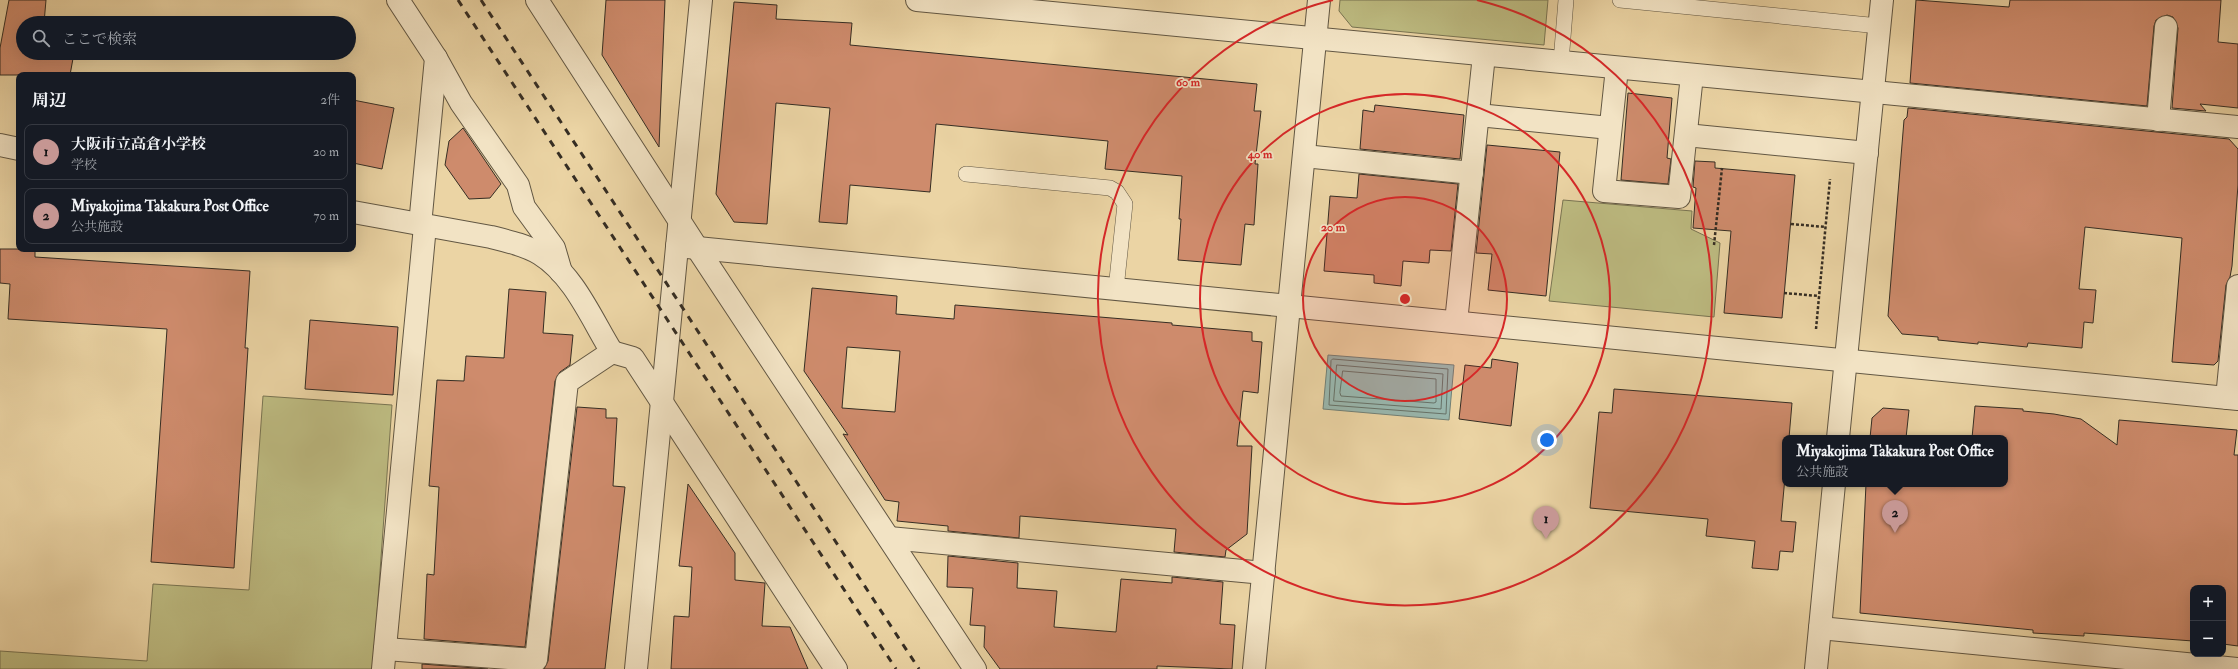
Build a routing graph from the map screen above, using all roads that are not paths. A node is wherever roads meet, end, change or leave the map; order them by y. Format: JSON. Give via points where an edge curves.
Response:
{"nodes":[{"id":1,"x":398,"y":0,"type":"edge"},
{"id":2,"x":537,"y":0,"type":"edge"},
{"id":3,"x":701,"y":0,"type":"edge"},
{"id":4,"x":917,"y":0,"type":"edge"},
{"id":5,"x":1319,"y":0,"type":"edge"},
{"id":6,"x":1566,"y":0,"type":"edge"},
{"id":7,"x":1620,"y":0,"type":"edge"},
{"id":8,"x":1882,"y":0,"type":"edge"},
{"id":9,"x":1035,"y":6,"type":"edge"},
{"id":10,"x":1879,"y":26,"type":"junction"},
{"id":11,"x":2166,"y":27,"type":"dead end"},
{"id":12,"x":1316,"y":38,"type":"junction"},
{"id":13,"x":1484,"y":54,"type":"junction"},
{"id":14,"x":436,"y":58,"type":"junction"},
{"id":15,"x":1561,"y":62,"type":"junction"},
{"id":16,"x":1617,"y":68,"type":"junction"},
{"id":17,"x":1692,"y":75,"type":"junction"},
{"id":18,"x":1873,"y":92,"type":"junction"},
{"id":19,"x":1478,"y":115,"type":"junction"},
{"id":20,"x":2158,"y":120,"type":"junction"},
{"id":21,"x":2238,"y":127,"type":"edge"},
{"id":22,"x":1610,"y":128,"type":"junction"},
{"id":23,"x":1686,"y":135,"type":"junction"},
{"id":24,"x":0,"y":146,"type":"edge"},
{"id":25,"x":16,"y":149,"type":"edge"},
{"id":26,"x":1867,"y":152,"type":"junction"},
{"id":27,"x":1304,"y":156,"type":"junction"},
{"id":28,"x":1472,"y":173,"type":"junction"},
{"id":29,"x":966,"y":174,"type":"dead end"},
{"id":30,"x":356,"y":213,"type":"edge"},
{"id":31,"x":680,"y":220,"type":"junction"},
{"id":32,"x":423,"y":225,"type":"junction"},
{"id":33,"x":687,"y":247,"type":"junction"},
{"id":34,"x":562,"y":272,"type":"junction"},
{"id":35,"x":2238,"y":286,"type":"edge"},
{"id":36,"x":1116,"y":289,"type":"junction"},
{"id":37,"x":1289,"y":306,"type":"junction"},
{"id":38,"x":1456,"y":322,"type":"junction"},
{"id":39,"x":612,"y":352,"type":"junction"},
{"id":40,"x":1845,"y":360,"type":"junction"},
{"id":41,"x":2233,"y":399,"type":"edge"},
{"id":42,"x":662,"y":403,"type":"junction"},
{"id":43,"x":1838,"y":435,"type":"edge"},
{"id":44,"x":1834,"y":487,"type":"edge"},
{"id":45,"x":889,"y":538,"type":"junction"},
{"id":46,"x":1264,"y":573,"type":"junction"},
{"id":47,"x":1820,"y":628,"type":"junction"},
{"id":48,"x":384,"y":659,"type":"edge"},
{"id":49,"x":636,"y":669,"type":"edge"},
{"id":50,"x":836,"y":669,"type":"edge"},
{"id":51,"x":975,"y":669,"type":"edge"},
{"id":52,"x":1254,"y":669,"type":"edge"},
{"id":53,"x":1816,"y":669,"type":"edge"},
{"id":54,"x":2238,"y":669,"type":"edge"}],
"edges":[{"from":1,"to":14,"type":"street"},
{"from":2,"to":31,"type":"street"},
{"from":3,"to":31,"type":"street"},
{"from":4,"to":9,"type":"street"},
{"from":5,"to":12,"type":"street"},
{"from":6,"to":15,"type":"lane"},
{"from":7,"to":10,"type":"lane"},
{"from":8,"to":10,"type":"street"},
{"from":9,"to":12,"type":"street"},
{"from":10,"to":18,"type":"street"},
{"from":11,"to":20,"type":"street"},
{"from":12,"to":13,"type":"street"},
{"from":12,"to":27,"type":"street"},
{"from":13,"to":15,"type":"street"},
{"from":13,"to":19,"type":"street"},
{"from":14,"to":32,"type":"street"},
{"from":14,"to":34,"type":"street","via":[[461,103],[518,185],[524,207],[554,248]]},
{"from":15,"to":16,"type":"street"},
{"from":16,"to":17,"type":"street"},
{"from":16,"to":22,"type":"street"},
{"from":17,"to":18,"type":"street"},
{"from":17,"to":23,"type":"street"},
{"from":18,"to":20,"type":"street"},
{"from":18,"to":26,"type":"street"},
{"from":19,"to":22,"type":"street"},
{"from":19,"to":28,"type":"street"},
{"from":20,"to":21,"type":"street"},
{"from":22,"to":23,"type":"street","via":[[1604,191],[1679,198]]},
{"from":23,"to":26,"type":"street"},
{"from":24,"to":25,"type":"street"},
{"from":26,"to":40,"type":"street"},
{"from":27,"to":28,"type":"street"},
{"from":27,"to":37,"type":"street"},
{"from":28,"to":38,"type":"street"},
{"from":29,"to":36,"type":"lane","via":[[1110,188],[1117,192],[1125,204]]},
{"from":30,"to":32,"type":"street"},
{"from":31,"to":33,"type":"street"},
{"from":32,"to":34,"type":"street","via":[[513,243],[540,254]]},
{"from":32,"to":48,"type":"street"},
{"from":33,"to":36,"type":"street"},
{"from":33,"to":42,"type":"street"},
{"from":33,"to":45,"type":"street"},
{"from":34,"to":39,"type":"street"},
{"from":35,"to":41,"type":"street"},
{"from":36,"to":37,"type":"street"},
{"from":37,"to":38,"type":"street"},
{"from":37,"to":46,"type":"street"},
{"from":38,"to":40,"type":"street"},
{"from":39,"to":42,"type":"street","via":[[633,358]]},
{"from":39,"to":48,"type":"street","via":[[567,382],[536,660]]},
{"from":40,"to":41,"type":"street"},
{"from":40,"to":43,"type":"street"},
{"from":42,"to":49,"type":"street"},
{"from":42,"to":50,"type":"street"},
{"from":44,"to":47,"type":"street"},
{"from":45,"to":46,"type":"street"},
{"from":45,"to":51,"type":"street"},
{"from":46,"to":52,"type":"street"},
{"from":47,"to":53,"type":"street"},
{"from":47,"to":54,"type":"street"}]}
